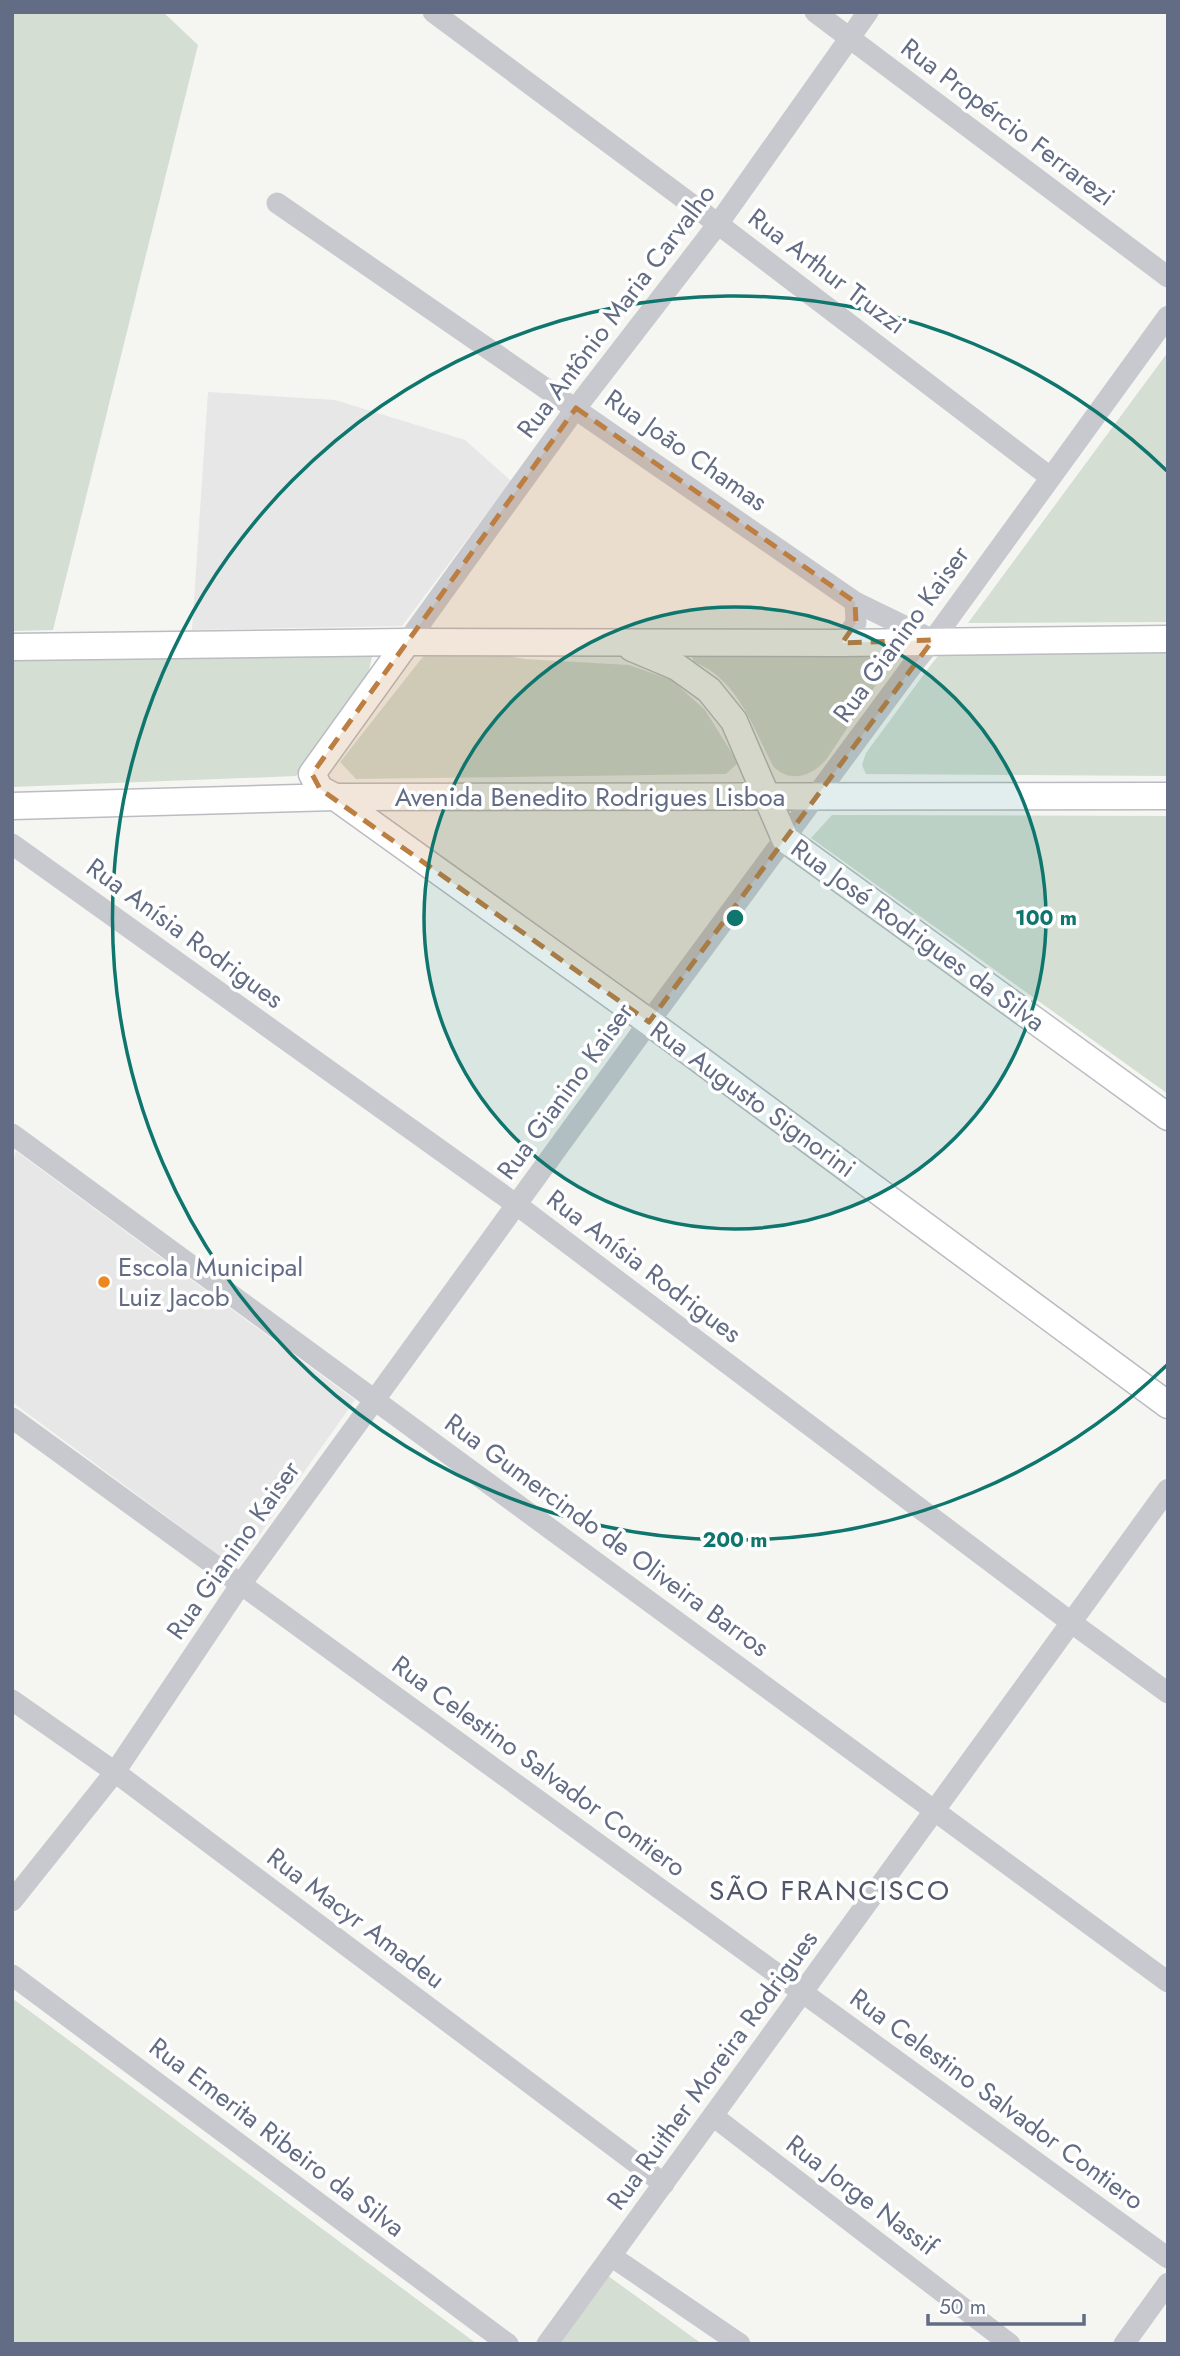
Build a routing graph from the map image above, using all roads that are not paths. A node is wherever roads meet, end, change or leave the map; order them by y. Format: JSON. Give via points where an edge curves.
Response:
{"nodes":[{"id":1,"x":433,"y":12,"type":"edge"},
{"id":2,"x":815,"y":12,"type":"edge"},
{"id":3,"x":868,"y":12,"type":"edge"},
{"id":4,"x":850,"y":37,"type":"junction"},
{"id":5,"x":278,"y":203,"type":"dead end"},
{"id":6,"x":718,"y":224,"type":"junction"},
{"id":7,"x":1168,"y":276,"type":"edge"},
{"id":8,"x":1168,"y":316,"type":"edge"},
{"id":9,"x":576,"y":408,"type":"junction"},
{"id":10,"x":1050,"y":477,"type":"junction"},
{"id":11,"x":855,"y":601,"type":"junction"},
{"id":12,"x":1168,"y":639,"type":"edge"},
{"id":13,"x":933,"y":640,"type":"junction"},
{"id":14,"x":407,"y":642,"type":"junction"},
{"id":15,"x":842,"y":643,"type":"junction"},
{"id":16,"x":618,"y":644,"type":"junction"},
{"id":17,"x":12,"y":647,"type":"edge"},
{"id":18,"x":767,"y":796,"type":"junction"},
{"id":19,"x":1168,"y":796,"type":"edge"},
{"id":20,"x":335,"y":797,"type":"junction"},
{"id":21,"x":816,"y":797,"type":"junction"},
{"id":22,"x":12,"y":806,"type":"edge"},
{"id":23,"x":785,"y":839,"type":"junction"},
{"id":24,"x":12,"y":844,"type":"edge"},
{"id":25,"x":649,"y":1022,"type":"junction"},
{"id":26,"x":1168,"y":1117,"type":"edge"},
{"id":27,"x":12,"y":1133,"type":"edge"},
{"id":28,"x":517,"y":1205,"type":"junction"},
{"id":29,"x":375,"y":1400,"type":"junction"},
{"id":30,"x":1168,"y":1405,"type":"edge"},
{"id":31,"x":12,"y":1418,"type":"edge"},
{"id":32,"x":1168,"y":1489,"type":"edge"},
{"id":33,"x":241,"y":1584,"type":"junction"},
{"id":34,"x":1072,"y":1623,"type":"junction"},
{"id":35,"x":1168,"y":1693,"type":"edge"},
{"id":36,"x":12,"y":1700,"type":"edge"},
{"id":37,"x":115,"y":1772,"type":"junction"},
{"id":38,"x":935,"y":1811,"type":"junction"},
{"id":39,"x":12,"y":1901,"type":"edge"},
{"id":40,"x":12,"y":1975,"type":"edge"},
{"id":41,"x":1168,"y":1982,"type":"edge"},
{"id":42,"x":803,"y":1993,"type":"junction"},
{"id":43,"x":713,"y":2116,"type":"junction"},
{"id":44,"x":664,"y":2184,"type":"junction"},
{"id":45,"x":611,"y":2256,"type":"junction"},
{"id":46,"x":1168,"y":2258,"type":"edge"},
{"id":47,"x":1168,"y":2283,"type":"edge"},
{"id":48,"x":508,"y":2344,"type":"edge"},
{"id":49,"x":547,"y":2344,"type":"edge"},
{"id":50,"x":740,"y":2344,"type":"edge"},
{"id":51,"x":1010,"y":2344,"type":"edge"},
{"id":52,"x":1124,"y":2344,"type":"edge"}],
"edges":[{"from":1,"to":6,"type":"street","name":"Rua Arthur Truzzi"},
{"from":2,"to":4,"type":"street","name":"Rua Propércio Ferrarezi"},
{"from":3,"to":4,"type":"street","name":"Rua Antônio Maria Carvalho"},
{"from":4,"to":6,"type":"street","name":"Rua Antônio Maria Carvalho"},
{"from":4,"to":7,"type":"street","name":"Rua Propércio Ferrarezi"},
{"from":5,"to":9,"type":"street","name":"Rua João Chamas"},
{"from":6,"to":9,"type":"street","name":"Rua Antônio Maria Carvalho"},
{"from":6,"to":10,"type":"street","name":"Rua Arthur Truzzi"},
{"from":8,"to":10,"type":"street","name":"Rua Gianino Kaiser"},
{"from":9,"to":11,"type":"street","name":"Rua João Chamas"},
{"from":9,"to":14,"type":"street","name":"Rua Antônio Maria Carvalho"},
{"from":10,"to":13,"type":"street","name":"Rua Gianino Kaiser"},
{"from":11,"to":13,"type":"street","name":"Rua João Chamas"},
{"from":11,"to":15,"type":"street","via":[[856,623]]},
{"from":12,"to":13,"type":"main road"},
{"from":13,"to":15,"type":"main road"},
{"from":13,"to":21,"type":"street","name":"Rua Gianino Kaiser"},
{"from":14,"to":16,"type":"main road"},
{"from":14,"to":17,"type":"main road"},
{"from":14,"to":20,"type":"main road","name":"Rua Augusto Signorini","via":[[312,774],[320,789]]},
{"from":15,"to":16,"type":"main road"},
{"from":16,"to":18,"type":"main road","name":"Rua José Rodrigues da Silva","via":[[677,667],[709,690],[734,722]]},
{"from":18,"to":20,"type":"main road","name":"Avenida Benedito Rodrigues Lisboa"},
{"from":18,"to":21,"type":"main road","name":"Avenida Benedito Rodrigues Lisboa"},
{"from":18,"to":23,"type":"main road","name":"Rua José Rodrigues da Silva"},
{"from":19,"to":21,"type":"main road","name":"Avenida Benedito Rodrigues Lisboa"},
{"from":20,"to":22,"type":"main road","name":"Avenida Benedito Rodrigues Lisboa"},
{"from":20,"to":25,"type":"main road","name":"Rua Augusto Signorini"},
{"from":21,"to":23,"type":"street","name":"Rua Gianino Kaiser"},
{"from":23,"to":25,"type":"street","name":"Rua Gianino Kaiser"},
{"from":23,"to":26,"type":"main road","name":"Rua José Rodrigues da Silva"},
{"from":24,"to":28,"type":"street","name":"Rua Anísia Rodrigues"},
{"from":25,"to":28,"type":"street","name":"Rua Gianino Kaiser"},
{"from":25,"to":30,"type":"main road","name":"Rua Augusto Signorini"},
{"from":27,"to":29,"type":"street","name":"Rua Gumercindo de Oliveira Barros"},
{"from":28,"to":29,"type":"street","name":"Rua Gianino Kaiser"},
{"from":28,"to":34,"type":"street","name":"Rua Anísia Rodrigues"},
{"from":29,"to":33,"type":"street","name":"Rua Gianino Kaiser"},
{"from":29,"to":38,"type":"street","name":"Rua Gumercindo de Oliveira Barros"},
{"from":31,"to":33,"type":"street","name":"Rua Celestino Salvador Contiero"},
{"from":32,"to":34,"type":"street","name":"Rua Ruither Moreira Rodrigues"},
{"from":33,"to":37,"type":"street","name":"Rua Gianino Kaiser"},
{"from":33,"to":42,"type":"street","name":"Rua Celestino Salvador Contiero"},
{"from":34,"to":35,"type":"street","name":"Rua Anísia Rodrigues"},
{"from":34,"to":38,"type":"street","name":"Rua Ruither Moreira Rodrigues"},
{"from":36,"to":37,"type":"street","name":"Rua Macyr Amadeu"},
{"from":37,"to":39,"type":"street","name":"Rua Gianino Kaiser"},
{"from":37,"to":44,"type":"street","name":"Rua Macyr Amadeu"},
{"from":38,"to":41,"type":"street","name":"Rua Gumercindo de Oliveira Barros"},
{"from":38,"to":42,"type":"street","name":"Rua Ruither Moreira Rodrigues"},
{"from":40,"to":48,"type":"street","name":"Rua Emerita Ribeiro da Silva"},
{"from":42,"to":43,"type":"street","name":"Rua Ruither Moreira Rodrigues"},
{"from":42,"to":46,"type":"street","name":"Rua Celestino Salvador Contiero"},
{"from":43,"to":44,"type":"street","name":"Rua Ruither Moreira Rodrigues"},
{"from":43,"to":51,"type":"street","name":"Rua Jorge Nassif"},
{"from":44,"to":45,"type":"street","name":"Rua Ruither Moreira Rodrigues"},
{"from":45,"to":49,"type":"street","name":"Rua Ruither Moreira Rodrigues"},
{"from":45,"to":50,"type":"street"},
{"from":47,"to":52,"type":"street"}]}
